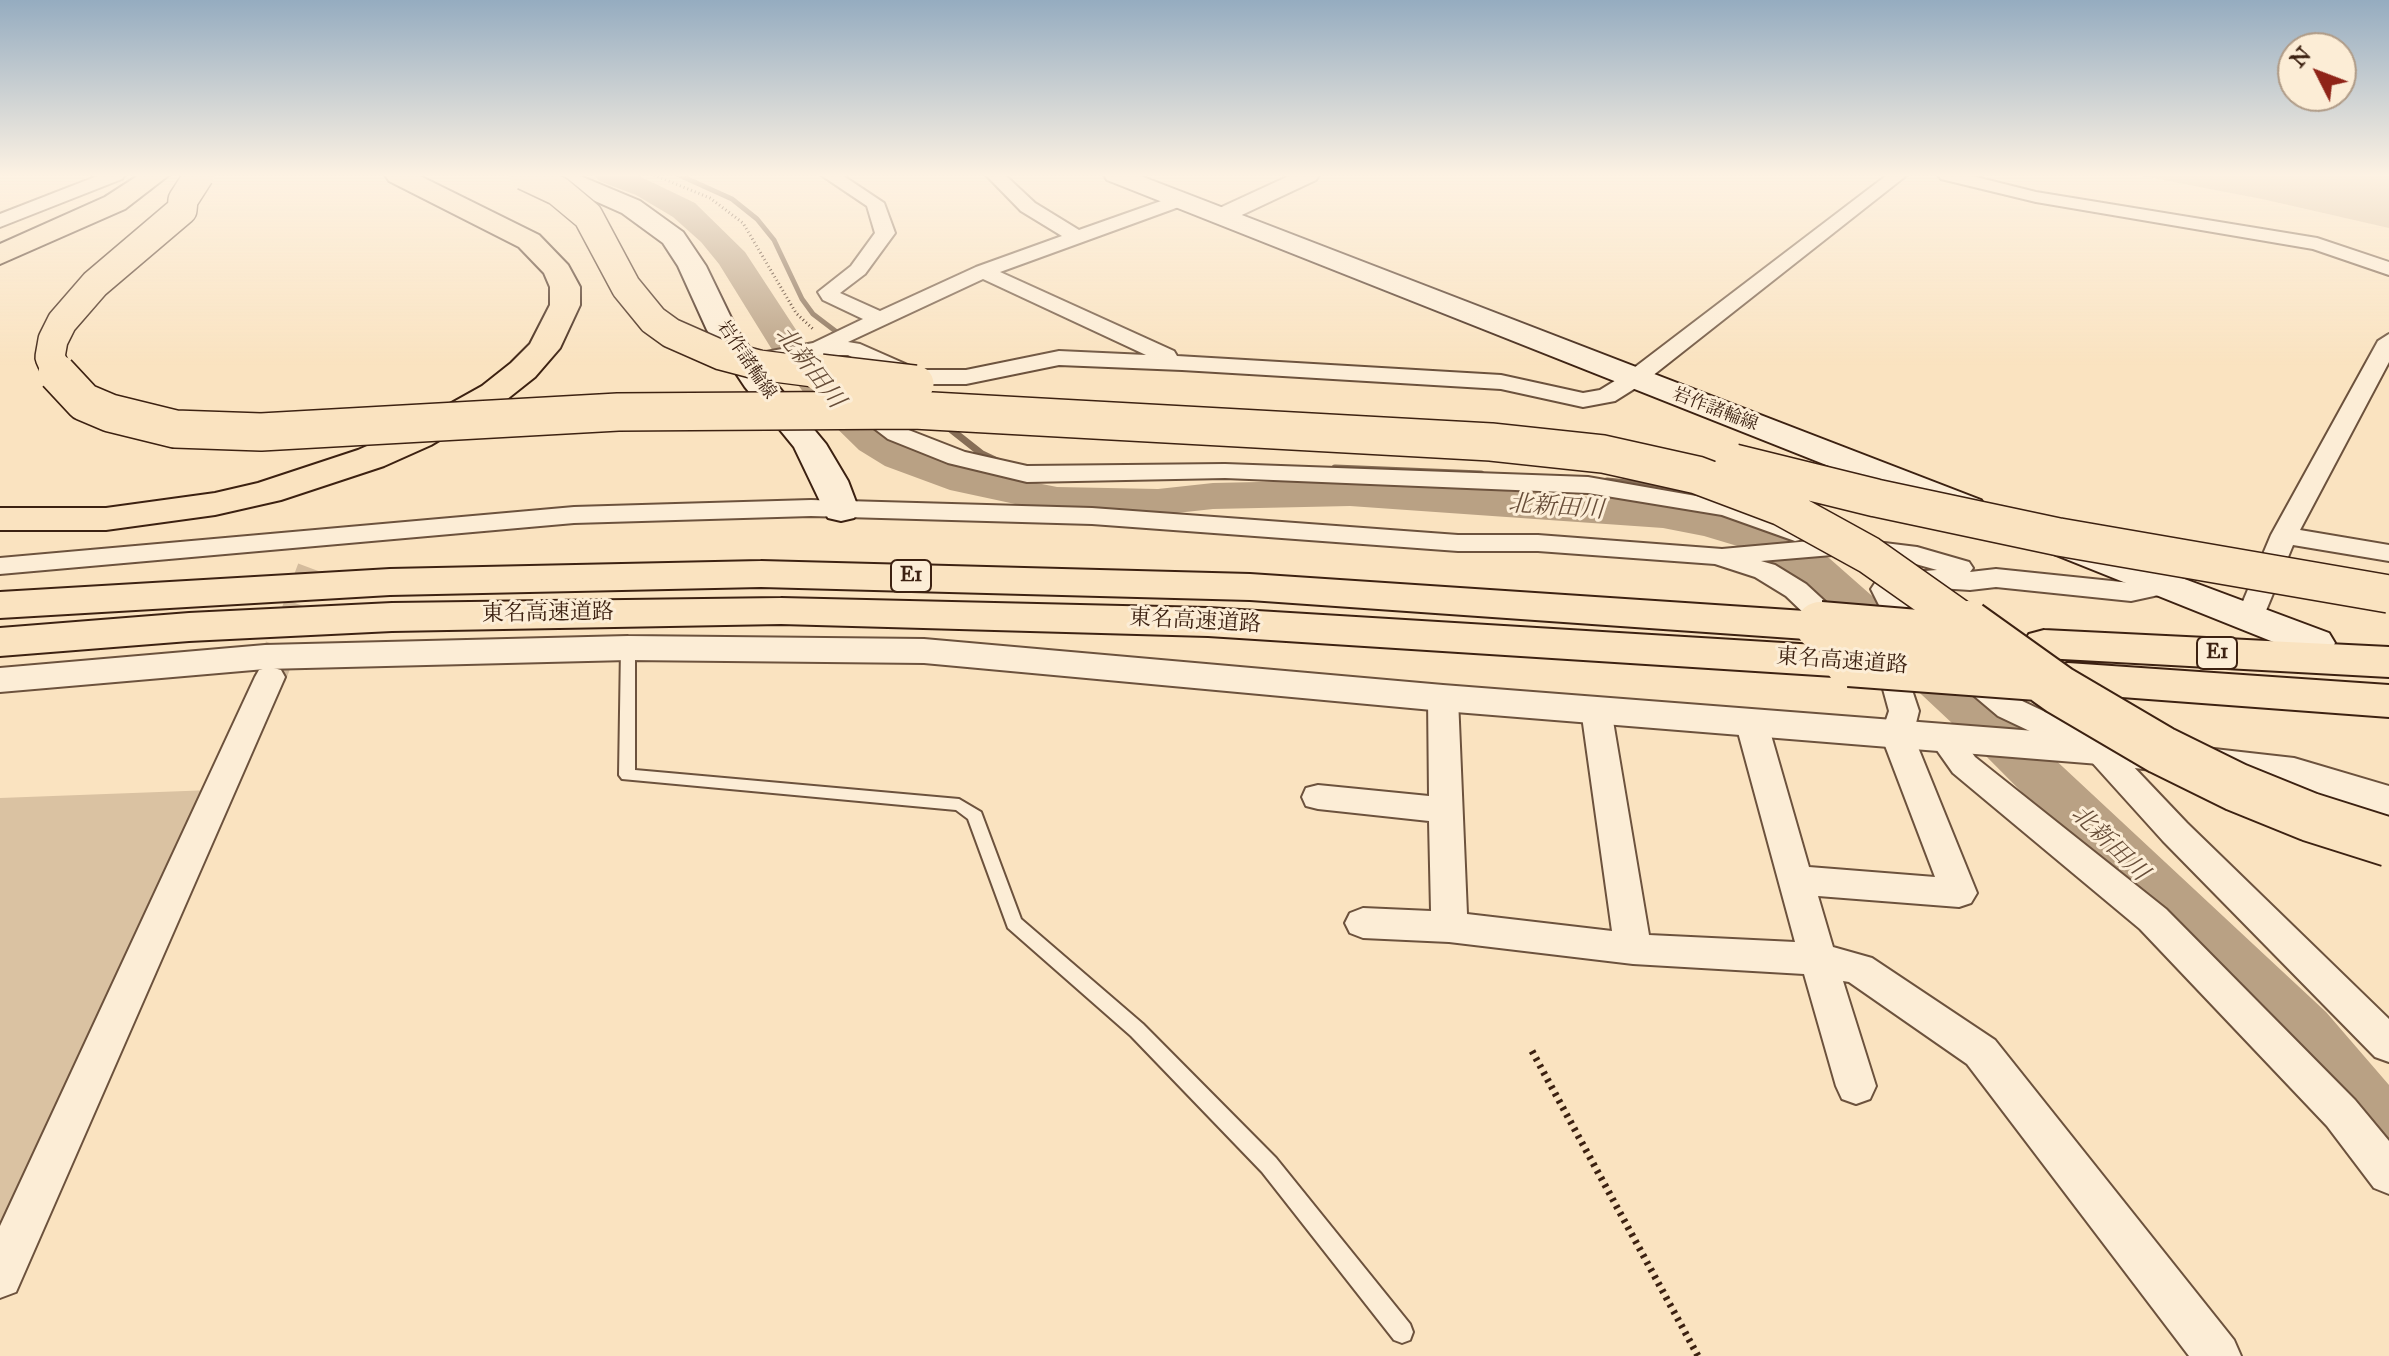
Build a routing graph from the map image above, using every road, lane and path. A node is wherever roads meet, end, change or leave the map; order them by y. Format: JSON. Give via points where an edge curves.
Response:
{"nodes":[{"id":1,"x":37,"y":238,"type":"edge"},
{"id":2,"x":149,"y":238,"type":"edge"},
{"id":3,"x":524,"y":238,"type":"edge"},
{"id":4,"x":602,"y":238,"type":"edge"},
{"id":5,"x":673,"y":238,"type":"edge"},
{"id":6,"x":752,"y":238,"type":"edge"},
{"id":7,"x":881,"y":238,"type":"edge"},
{"id":8,"x":1073,"y":238,"type":"edge"},
{"id":9,"x":1277,"y":238,"type":"edge"},
{"id":10,"x":1816,"y":238,"type":"edge"},
{"id":11,"x":2287,"y":238,"type":"edge"},
{"id":12,"x":0,"y":255,"type":"edge"},
{"id":13,"x":2389,"y":269,"type":"edge"},
{"id":14,"x":983,"y":271,"type":"junction"},
{"id":15,"x":879,"y":318,"type":"junction"},
{"id":16,"x":2389,"y":341,"type":"edge"},
{"id":17,"x":823,"y":345,"type":"junction"},
{"id":18,"x":790,"y":354,"type":"junction"},
{"id":19,"x":744,"y":363,"type":"junction"},
{"id":20,"x":1182,"y":363,"type":"junction"},
{"id":21,"x":1634,"y":379,"type":"junction"},
{"id":22,"x":841,"y":510,"type":"junction"},
{"id":23,"x":0,"y":519,"type":"edge"},
{"id":24,"x":2284,"y":535,"type":"junction"},
{"id":25,"x":1824,"y":546,"type":"junction"},
{"id":26,"x":2389,"y":553,"type":"edge"},
{"id":27,"x":1717,"y":556,"type":"junction"},
{"id":28,"x":0,"y":566,"type":"edge"},
{"id":29,"x":1996,"y":578,"type":"junction"},
{"id":30,"x":2167,"y":585,"type":"junction"},
{"id":31,"x":2389,"y":594,"type":"edge"},
{"id":32,"x":0,"y":605,"type":"edge"},
{"id":33,"x":2250,"y":618,"type":"junction"},
{"id":34,"x":0,"y":642,"type":"edge"},
{"id":35,"x":2315,"y":643,"type":"dead end"},
{"id":36,"x":628,"y":648,"type":"junction"},
{"id":37,"x":2056,"y":661,"type":"junction"},
{"id":38,"x":2389,"y":662,"type":"edge"},
{"id":39,"x":270,"y":677,"type":"tunnel mouth"},
{"id":40,"x":0,"y":680,"type":"edge"},
{"id":41,"x":1443,"y":698,"type":"junction"},
{"id":42,"x":2389,"y":701,"type":"edge"},
{"id":43,"x":1596,"y":709,"type":"junction"},
{"id":44,"x":1751,"y":721,"type":"junction"},
{"id":45,"x":1897,"y":735,"type":"junction"},
{"id":46,"x":1945,"y":739,"type":"junction"},
{"id":47,"x":2089,"y":750,"type":"junction"},
{"id":48,"x":1318,"y":797,"type":"dead end"},
{"id":49,"x":2389,"y":801,"type":"edge"},
{"id":50,"x":1446,"y":810,"type":"junction"},
{"id":51,"x":2389,"y":842,"type":"edge"},
{"id":52,"x":1796,"y":880,"type":"junction"},
{"id":53,"x":1363,"y":923,"type":"dead end"},
{"id":54,"x":1449,"y":927,"type":"junction"},
{"id":55,"x":1633,"y":949,"type":"junction"},
{"id":56,"x":1818,"y":959,"type":"junction"},
{"id":57,"x":2389,"y":1045,"type":"edge"},
{"id":58,"x":1532,"y":1051,"type":"dead end"},
{"id":59,"x":1856,"y":1086,"type":"dead end"},
{"id":60,"x":2389,"y":1174,"type":"edge"},
{"id":61,"x":0,"y":1276,"type":"edge"},
{"id":62,"x":1402,"y":1332,"type":"dead end"},
{"id":63,"x":1698,"y":1356,"type":"edge"},
{"id":64,"x":2218,"y":1356,"type":"edge"}],
"edges":[{"from":1,"to":12,"type":"highway"},
{"from":2,"to":51,"type":"highway","bridge":true,"via":[[95,284],[53,340],[50,357],[68,388],[110,413],[175,429],[261,432],[618,412],[914,410],[1491,442],[1603,454],[1697,475],[1782,507],[1869,555],[2046,681],[2148,743],[2236,787]]},
{"from":3,"to":23,"type":"highway","bridge":true,"via":[[546,256],[565,287],[565,305],[544,348],[482,401],[418,437],[268,492],[215,504],[120,517]]},
{"from":4,"to":31,"type":"highway","bridge":true,"via":[[626,287],[653,320],[695,346],[759,365],[926,385],[1528,420],[1670,446],[1957,517]]},
{"from":5,"to":19,"type":"main road","name":"岩作諸輪線"},
{"from":6,"to":17,"type":"path","via":[[796,313]]},
{"from":7,"to":15,"type":"street","via":[[858,270],[828,292]]},
{"from":8,"to":14,"type":"street"},
{"from":9,"to":21,"type":"main road","name":"岩作諸輪線"},
{"from":10,"to":21,"type":"street"},
{"from":11,"to":13,"type":"street"},
{"from":14,"to":15,"type":"street"},
{"from":14,"to":20,"type":"street"},
{"from":15,"to":17,"type":"street"},
{"from":16,"to":24,"type":"street"},
{"from":17,"to":18,"type":"street"},
{"from":17,"to":20,"type":"street","via":[[852,349],[917,377],[966,377],[1059,358]]},
{"from":18,"to":19,"type":"street"},
{"from":18,"to":25,"type":"street","via":[[897,434],[957,458],[1027,474],[1240,471],[1588,485],[1727,508]]},
{"from":19,"to":22,"type":"main road","name":"岩作諸輪線","via":[[809,444]]},
{"from":20,"to":21,"type":"street","via":[[1501,382],[1583,400],[1607,396]]},
{"from":21,"to":30,"type":"main road","name":"岩作諸輪線"},
{"from":22,"to":27,"type":"street","via":[[1092,516]]},
{"from":22,"to":28,"type":"street","via":[[574,515],[313,552]]},
{"from":24,"to":26,"type":"street"},
{"from":24,"to":33,"type":"street"},
{"from":25,"to":27,"type":"street"},
{"from":25,"to":29,"type":"street","via":[[1907,553]]},
{"from":27,"to":45,"type":"street","via":[[1765,571],[1796,590],[1897,685],[1904,711]]},
{"from":29,"to":30,"type":"street","via":[[2131,592]]},
{"from":29,"to":47,"type":"street","via":[[1922,578],[1885,589],[1897,614],[2009,708]]},
{"from":30,"to":33,"type":"main road","name":"岩作諸輪線"},
{"from":32,"to":37,"type":"highway","name":"東名高速道路","number":"E1","bridge":true,"via":[[390,582],[761,574],[1012,578],[1250,587],[1820,626]]},
{"from":33,"to":35,"type":"main road","name":"岩作諸輪線"},
{"from":34,"to":37,"type":"highway","name":"東名高速道路","number":"E1","bridge":true,"via":[[392,617],[781,611],[1208,622],[1849,662]]},
{"from":36,"to":40,"type":"street","via":[[265,657]]},
{"from":36,"to":41,"type":"street","via":[[924,651]]},
{"from":36,"to":62,"type":"lane","via":[[627,775],[959,805],[975,816],[1014,923],[1137,1030],[1269,1165]]},
{"from":37,"to":38,"type":"highway","name":"東名高速道路","number":"E1"},
{"from":37,"to":42,"type":"highway","name":"東名高速道路","number":"E1"},
{"from":39,"to":61,"type":"street"},
{"from":41,"to":43,"type":"street"},
{"from":41,"to":50,"type":"street"},
{"from":43,"to":44,"type":"street"},
{"from":43,"to":55,"type":"street"},
{"from":44,"to":45,"type":"street"},
{"from":44,"to":52,"type":"street"},
{"from":45,"to":46,"type":"street"},
{"from":45,"to":52,"type":"street","via":[[1959,893]]},
{"from":46,"to":47,"type":"street"},
{"from":46,"to":60,"type":"street","via":[[1964,765],[2189,954],[2341,1113]]},
{"from":47,"to":49,"type":"street","via":[[2294,772]]},
{"from":47,"to":57,"type":"street"},
{"from":48,"to":50,"type":"street"},
{"from":50,"to":54,"type":"street"},
{"from":52,"to":56,"type":"street"},
{"from":53,"to":54,"type":"street"},
{"from":54,"to":55,"type":"street"},
{"from":55,"to":56,"type":"street"},
{"from":56,"to":59,"type":"street"},
{"from":56,"to":64,"type":"street","via":[[1859,969],[1981,1052]]},
{"from":58,"to":63,"type":"path"}]}
